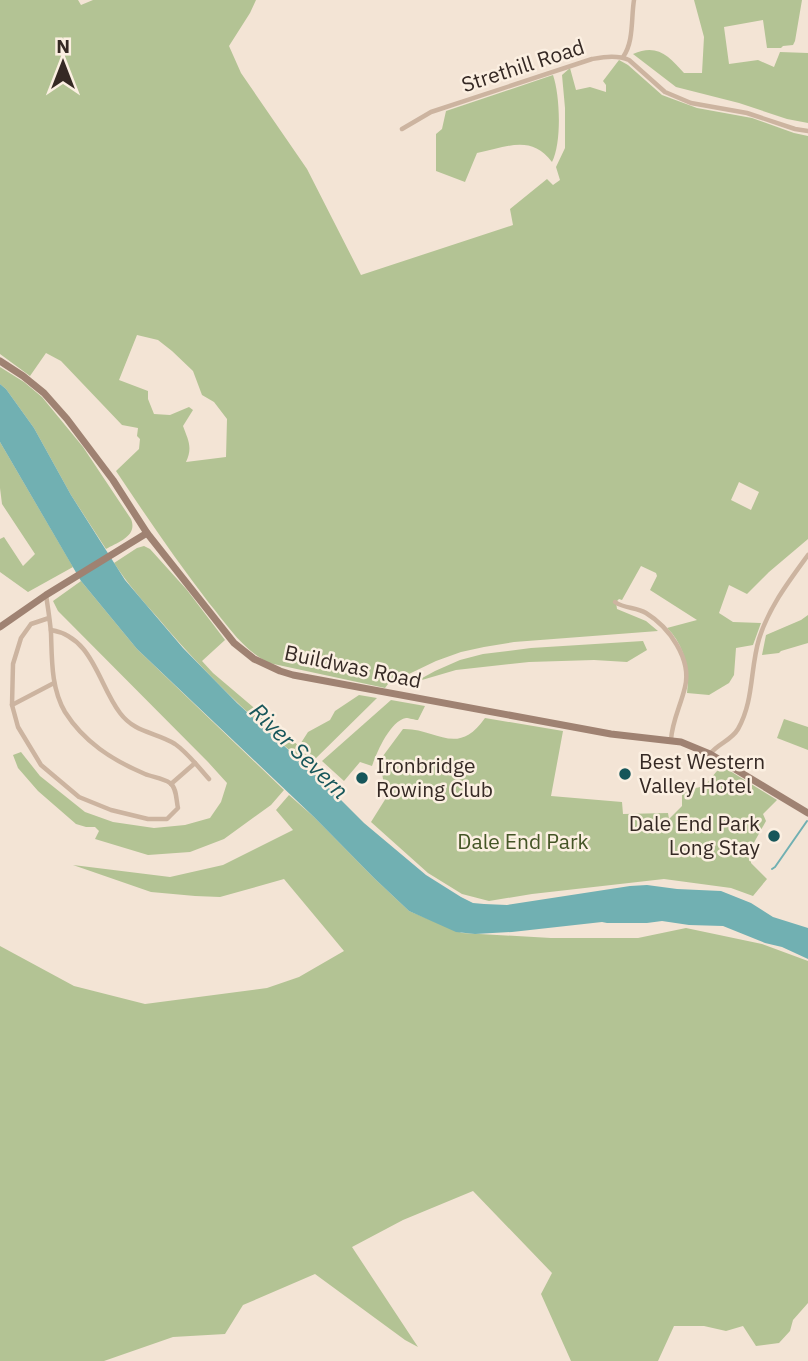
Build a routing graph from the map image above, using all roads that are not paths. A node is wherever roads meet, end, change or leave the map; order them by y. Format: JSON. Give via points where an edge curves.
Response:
{"nodes":[{"id":1,"x":634,"y":0,"type":"edge"},
{"id":2,"x":623,"y":57,"type":"junction"},
{"id":3,"x":402,"y":129,"type":"dead end"},
{"id":4,"x":808,"y":131,"type":"edge"},
{"id":5,"x":0,"y":361,"type":"edge"},
{"id":6,"x":147,"y":533,"type":"junction"},
{"id":7,"x":808,"y":555,"type":"edge"},
{"id":8,"x":46,"y":595,"type":"junction"},
{"id":9,"x":618,"y":606,"type":"dead end"},
{"id":10,"x":49,"y":618,"type":"junction"},
{"id":11,"x":0,"y":627,"type":"edge"},
{"id":12,"x":51,"y":630,"type":"junction"},
{"id":13,"x":54,"y":683,"type":"junction"},
{"id":14,"x":12,"y":705,"type":"junction"},
{"id":15,"x":671,"y":740,"type":"junction"},
{"id":16,"x":710,"y":754,"type":"junction"},
{"id":17,"x":195,"y":762,"type":"junction"},
{"id":18,"x":209,"y":779,"type":"dead end"},
{"id":19,"x":171,"y":784,"type":"junction"},
{"id":20,"x":808,"y":813,"type":"edge"}],
"edges":[{"from":1,"to":2,"type":"street"},
{"from":2,"to":3,"type":"street","name":"Strethill Road","via":[[592,59],[431,112]]},
{"from":2,"to":4,"type":"street","via":[[665,92],[691,103]]},
{"from":5,"to":6,"type":"street","name":"Buildwas Road","via":[[44,393],[67,419]]},
{"from":6,"to":8,"type":"street"},
{"from":6,"to":15,"type":"street","name":"Buildwas Road","via":[[233,643],[265,665],[293,675],[493,713]]},
{"from":7,"to":16,"type":"street","via":[[763,626],[739,727]]},
{"from":8,"to":10,"type":"street"},
{"from":8,"to":11,"type":"street"},
{"from":9,"to":15,"type":"street","via":[[642,611],[653,619],[683,659],[686,687]]},
{"from":10,"to":12,"type":"street"},
{"from":10,"to":14,"type":"street","via":[[31,624],[21,638],[13,664]]},
{"from":12,"to":13,"type":"street"},
{"from":12,"to":17,"type":"street","via":[[73,638],[96,666],[112,702],[136,729],[157,734]]},
{"from":13,"to":14,"type":"street"},
{"from":13,"to":19,"type":"street","via":[[64,710],[83,737],[104,754]]},
{"from":14,"to":19,"type":"street","via":[[18,726],[41,765],[79,797],[123,813],[167,819],[178,808]]},
{"from":15,"to":16,"type":"street","name":"Buildwas Road"},
{"from":16,"to":20,"type":"street","name":"Buildwas Road"},
{"from":17,"to":18,"type":"street"},
{"from":17,"to":19,"type":"street"}]}
